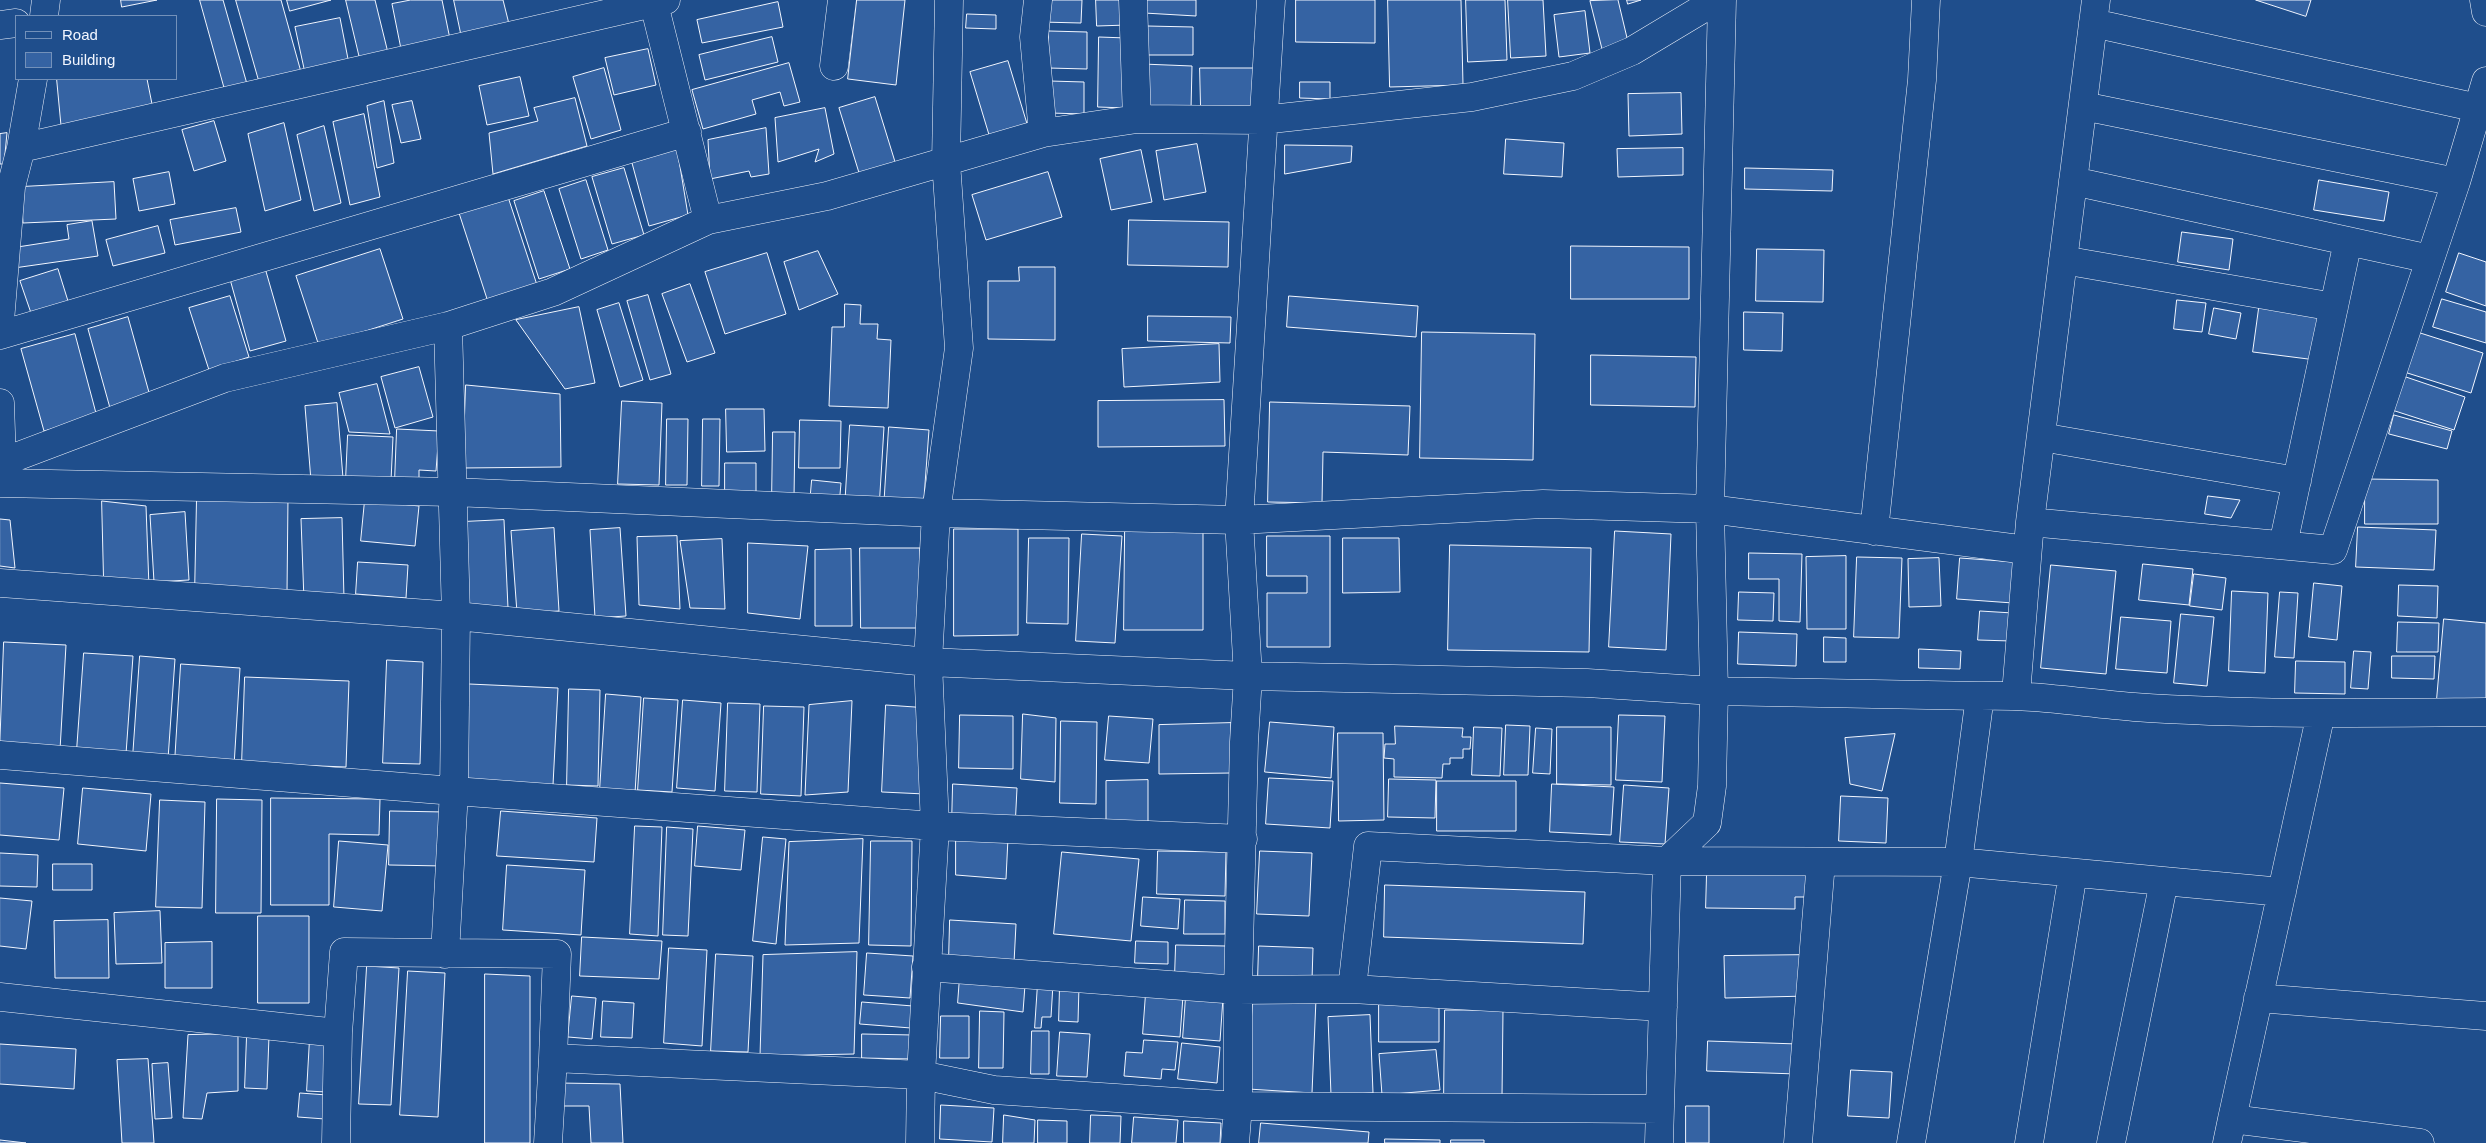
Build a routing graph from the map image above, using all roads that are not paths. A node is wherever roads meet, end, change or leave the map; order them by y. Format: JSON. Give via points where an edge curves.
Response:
{"nodes":[{"id":1,"x":46,"y":0,"type":"edge"},
{"id":2,"x":842,"y":0,"type":"edge"},
{"id":3,"x":949,"y":0,"type":"edge"},
{"id":4,"x":1038,"y":0,"type":"edge"},
{"id":5,"x":1133,"y":0,"type":"edge"},
{"id":6,"x":1270,"y":0,"type":"edge"},
{"id":7,"x":1717,"y":0,"type":"edge"},
{"id":8,"x":1722,"y":0,"type":"edge"},
{"id":9,"x":1926,"y":0,"type":"edge"},
{"id":10,"x":2484,"y":0,"type":"edge"},
{"id":11,"x":658,"y":1,"type":"edge"},
{"id":12,"x":2095,"y":11,"type":"edge"},
{"id":13,"x":2486,"y":12,"type":"edge"},
{"id":14,"x":44,"y":15,"type":"edge"},
{"id":15,"x":15,"y":24,"type":"edge"},
{"id":16,"x":0,"y":25,"type":"edge"},
{"id":17,"x":834,"y":66,"type":"dead end"},
{"id":18,"x":33,"y":80,"type":"edge"},
{"id":19,"x":2486,"y":81,"type":"edge"},
{"id":20,"x":2082,"y":106,"type":"junction"},
{"id":21,"x":2478,"y":108,"type":"junction"},
{"id":22,"x":1137,"y":119,"type":"junction"},
{"id":23,"x":1262,"y":120,"type":"junction"},
{"id":24,"x":687,"y":132,"type":"junction"},
{"id":25,"x":1043,"y":133,"type":"junction"},
{"id":26,"x":21,"y":148,"type":"junction"},
{"id":27,"x":946,"y":162,"type":"junction"},
{"id":28,"x":2073,"y":181,"type":"junction"},
{"id":29,"x":2456,"y":182,"type":"junction"},
{"id":30,"x":6,"y":188,"type":"edge"},
{"id":31,"x":708,"y":220,"type":"junction"},
{"id":32,"x":2348,"y":241,"type":"junction"},
{"id":33,"x":2430,"y":259,"type":"junction"},
{"id":34,"x":2063,"y":260,"type":"junction"},
{"id":35,"x":2334,"y":307,"type":"junction"},
{"id":36,"x":0,"y":320,"type":"edge"},
{"id":37,"x":448,"y":326,"type":"junction"},
{"id":38,"x":0,"y":336,"type":"edge"},
{"id":39,"x":0,"y":403,"type":"edge"},
{"id":40,"x":2041,"y":437,"type":"junction"},
{"id":41,"x":1,"y":469,"type":"edge"},
{"id":42,"x":2297,"y":481,"type":"junction"},
{"id":43,"x":453,"y":492,"type":"junction"},
{"id":44,"x":1710,"y":509,"type":"junction"},
{"id":45,"x":936,"y":513,"type":"junction"},
{"id":46,"x":1239,"y":520,"type":"junction"},
{"id":47,"x":2030,"y":522,"type":"junction"},
{"id":48,"x":1874,"y":531,"type":"junction"},
{"id":49,"x":2283,"y":545,"type":"junction"},
{"id":50,"x":2027,"y":550,"type":"junction"},
{"id":51,"x":0,"y":583,"type":"edge"},
{"id":52,"x":456,"y":616,"type":"junction"},
{"id":53,"x":928,"y":662,"type":"junction"},
{"id":54,"x":1248,"y":676,"type":"junction"},
{"id":55,"x":1714,"y":691,"type":"junction"},
{"id":56,"x":2016,"y":694,"type":"junction"},
{"id":57,"x":1980,"y":696,"type":"junction"},
{"id":58,"x":2486,"y":712,"type":"edge"},
{"id":59,"x":2321,"y":713,"type":"junction"},
{"id":60,"x":0,"y":755,"type":"edge"},
{"id":61,"x":454,"y":791,"type":"junction"},
{"id":62,"x":935,"y":826,"type":"junction"},
{"id":63,"x":1243,"y":838,"type":"junction"},
{"id":64,"x":1667,"y":861,"type":"junction"},
{"id":65,"x":1821,"y":862,"type":"junction"},
{"id":66,"x":1958,"y":862,"type":"junction"},
{"id":67,"x":2073,"y":873,"type":"junction"},
{"id":68,"x":2164,"y":881,"type":"junction"},
{"id":69,"x":2282,"y":892,"type":"junction"},
{"id":70,"x":445,"y":954,"type":"junction"},
{"id":71,"x":926,"y":967,"type":"junction"},
{"id":72,"x":1352,"y":988,"type":"junction"},
{"id":73,"x":1238,"y":990,"type":"junction"},
{"id":74,"x":0,"y":997,"type":"edge"},
{"id":75,"x":2258,"y":998,"type":"junction"},
{"id":76,"x":1663,"y":1007,"type":"junction"},
{"id":77,"x":2486,"y":1016,"type":"edge"},
{"id":78,"x":338,"y":1033,"type":"junction"},
{"id":79,"x":553,"y":1058,"type":"junction"},
{"id":80,"x":921,"y":1075,"type":"junction"},
{"id":81,"x":1238,"y":1106,"type":"junction"},
{"id":82,"x":1660,"y":1109,"type":"junction"},
{"id":83,"x":2229,"y":1131,"type":"edge"},
{"id":84,"x":336,"y":1143,"type":"edge"},
{"id":85,"x":548,"y":1143,"type":"edge"},
{"id":86,"x":920,"y":1143,"type":"edge"},
{"id":87,"x":1235,"y":1143,"type":"edge"},
{"id":88,"x":1659,"y":1143,"type":"edge"},
{"id":89,"x":1798,"y":1143,"type":"edge"},
{"id":90,"x":1911,"y":1143,"type":"edge"},
{"id":91,"x":2029,"y":1143,"type":"edge"},
{"id":92,"x":2111,"y":1143,"type":"edge"},
{"id":93,"x":2420,"y":1143,"type":"edge"}],
"edges":[{"from":1,"to":14,"type":"street"},
{"from":2,"to":17,"type":"street"},
{"from":3,"to":27,"type":"street"},
{"from":4,"to":25,"type":"street","via":[[1034,37]]},
{"from":5,"to":22,"type":"street"},
{"from":6,"to":23,"type":"street"},
{"from":7,"to":23,"type":"street","via":[[1632,51],[1573,76],[1472,97]]},
{"from":8,"to":44,"type":"street"},
{"from":9,"to":48,"type":"street","via":[[1922,80]]},
{"from":10,"to":13,"type":"street"},
{"from":11,"to":24,"type":"street"},
{"from":11,"to":26,"type":"street"},
{"from":12,"to":20,"type":"street"},
{"from":12,"to":21,"type":"street"},
{"from":15,"to":16,"type":"street"},
{"from":18,"to":26,"type":"street"},
{"from":19,"to":21,"type":"street"},
{"from":20,"to":28,"type":"street"},
{"from":20,"to":29,"type":"street"},
{"from":21,"to":29,"type":"street"},
{"from":22,"to":23,"type":"street"},
{"from":22,"to":25,"type":"street"},
{"from":23,"to":46,"type":"street"},
{"from":24,"to":31,"type":"street"},
{"from":24,"to":38,"type":"street"},
{"from":25,"to":27,"type":"street"},
{"from":26,"to":30,"type":"street"},
{"from":27,"to":31,"type":"street","via":[[827,196]]},
{"from":27,"to":45,"type":"street","via":[[959,348]]},
{"from":28,"to":32,"type":"street"},
{"from":28,"to":34,"type":"street"},
{"from":29,"to":33,"type":"street"},
{"from":30,"to":36,"type":"street"},
{"from":31,"to":37,"type":"street","via":[[553,292]]},
{"from":32,"to":33,"type":"street"},
{"from":32,"to":35,"type":"street"},
{"from":33,"to":49,"type":"street","via":[[2334,550]]},
{"from":34,"to":35,"type":"street"},
{"from":34,"to":40,"type":"street"},
{"from":35,"to":42,"type":"street"},
{"from":37,"to":41,"type":"street","via":[[225,378]]},
{"from":37,"to":43,"type":"street"},
{"from":39,"to":41,"type":"street"},
{"from":40,"to":42,"type":"street"},
{"from":40,"to":47,"type":"street"},
{"from":41,"to":43,"type":"street"},
{"from":42,"to":49,"type":"street"},
{"from":43,"to":45,"type":"street"},
{"from":43,"to":52,"type":"street"},
{"from":44,"to":46,"type":"street","via":[[1543,504]]},
{"from":44,"to":48,"type":"street"},
{"from":44,"to":55,"type":"street"},
{"from":45,"to":46,"type":"street"},
{"from":45,"to":53,"type":"street"},
{"from":46,"to":54,"type":"street"},
{"from":47,"to":49,"type":"street"},
{"from":47,"to":50,"type":"street"},
{"from":48,"to":50,"type":"street"},
{"from":50,"to":56,"type":"street"},
{"from":51,"to":52,"type":"street"},
{"from":52,"to":53,"type":"street"},
{"from":52,"to":61,"type":"street"},
{"from":53,"to":54,"type":"street"},
{"from":53,"to":62,"type":"street"},
{"from":54,"to":55,"type":"street","via":[[1587,683]]},
{"from":54,"to":63,"type":"street"},
{"from":55,"to":57,"type":"street"},
{"from":55,"to":64,"type":"street","via":[[1712,786],[1707,823]]},
{"from":56,"to":57,"type":"street"},
{"from":56,"to":59,"type":"street","via":[[2134,707]]},
{"from":57,"to":66,"type":"street"},
{"from":58,"to":59,"type":"street"},
{"from":59,"to":69,"type":"street"},
{"from":60,"to":61,"type":"street"},
{"from":61,"to":62,"type":"street"},
{"from":61,"to":70,"type":"street"},
{"from":62,"to":63,"type":"street"},
{"from":62,"to":71,"type":"street"},
{"from":63,"to":73,"type":"street"},
{"from":64,"to":65,"type":"street"},
{"from":64,"to":72,"type":"street","via":[[1368,846]]},
{"from":64,"to":76,"type":"street"},
{"from":65,"to":66,"type":"street"},
{"from":65,"to":89,"type":"street"},
{"from":66,"to":67,"type":"street"},
{"from":66,"to":90,"type":"street"},
{"from":67,"to":68,"type":"street"},
{"from":67,"to":91,"type":"street"},
{"from":68,"to":69,"type":"street"},
{"from":68,"to":92,"type":"street"},
{"from":69,"to":75,"type":"street"},
{"from":70,"to":78,"type":"street","via":[[344,952]]},
{"from":70,"to":79,"type":"street","via":[[557,954]]},
{"from":71,"to":73,"type":"street"},
{"from":71,"to":80,"type":"street"},
{"from":72,"to":73,"type":"street"},
{"from":72,"to":76,"type":"street"},
{"from":73,"to":81,"type":"street"},
{"from":74,"to":78,"type":"street"},
{"from":75,"to":77,"type":"street"},
{"from":75,"to":83,"type":"street"},
{"from":76,"to":82,"type":"street"},
{"from":78,"to":84,"type":"street"},
{"from":79,"to":80,"type":"street"},
{"from":79,"to":85,"type":"street"},
{"from":80,"to":81,"type":"street","via":[[994,1090]]},
{"from":80,"to":86,"type":"street"},
{"from":81,"to":82,"type":"street"},
{"from":81,"to":87,"type":"street"},
{"from":82,"to":88,"type":"street"},
{"from":83,"to":93,"type":"street"}]}
